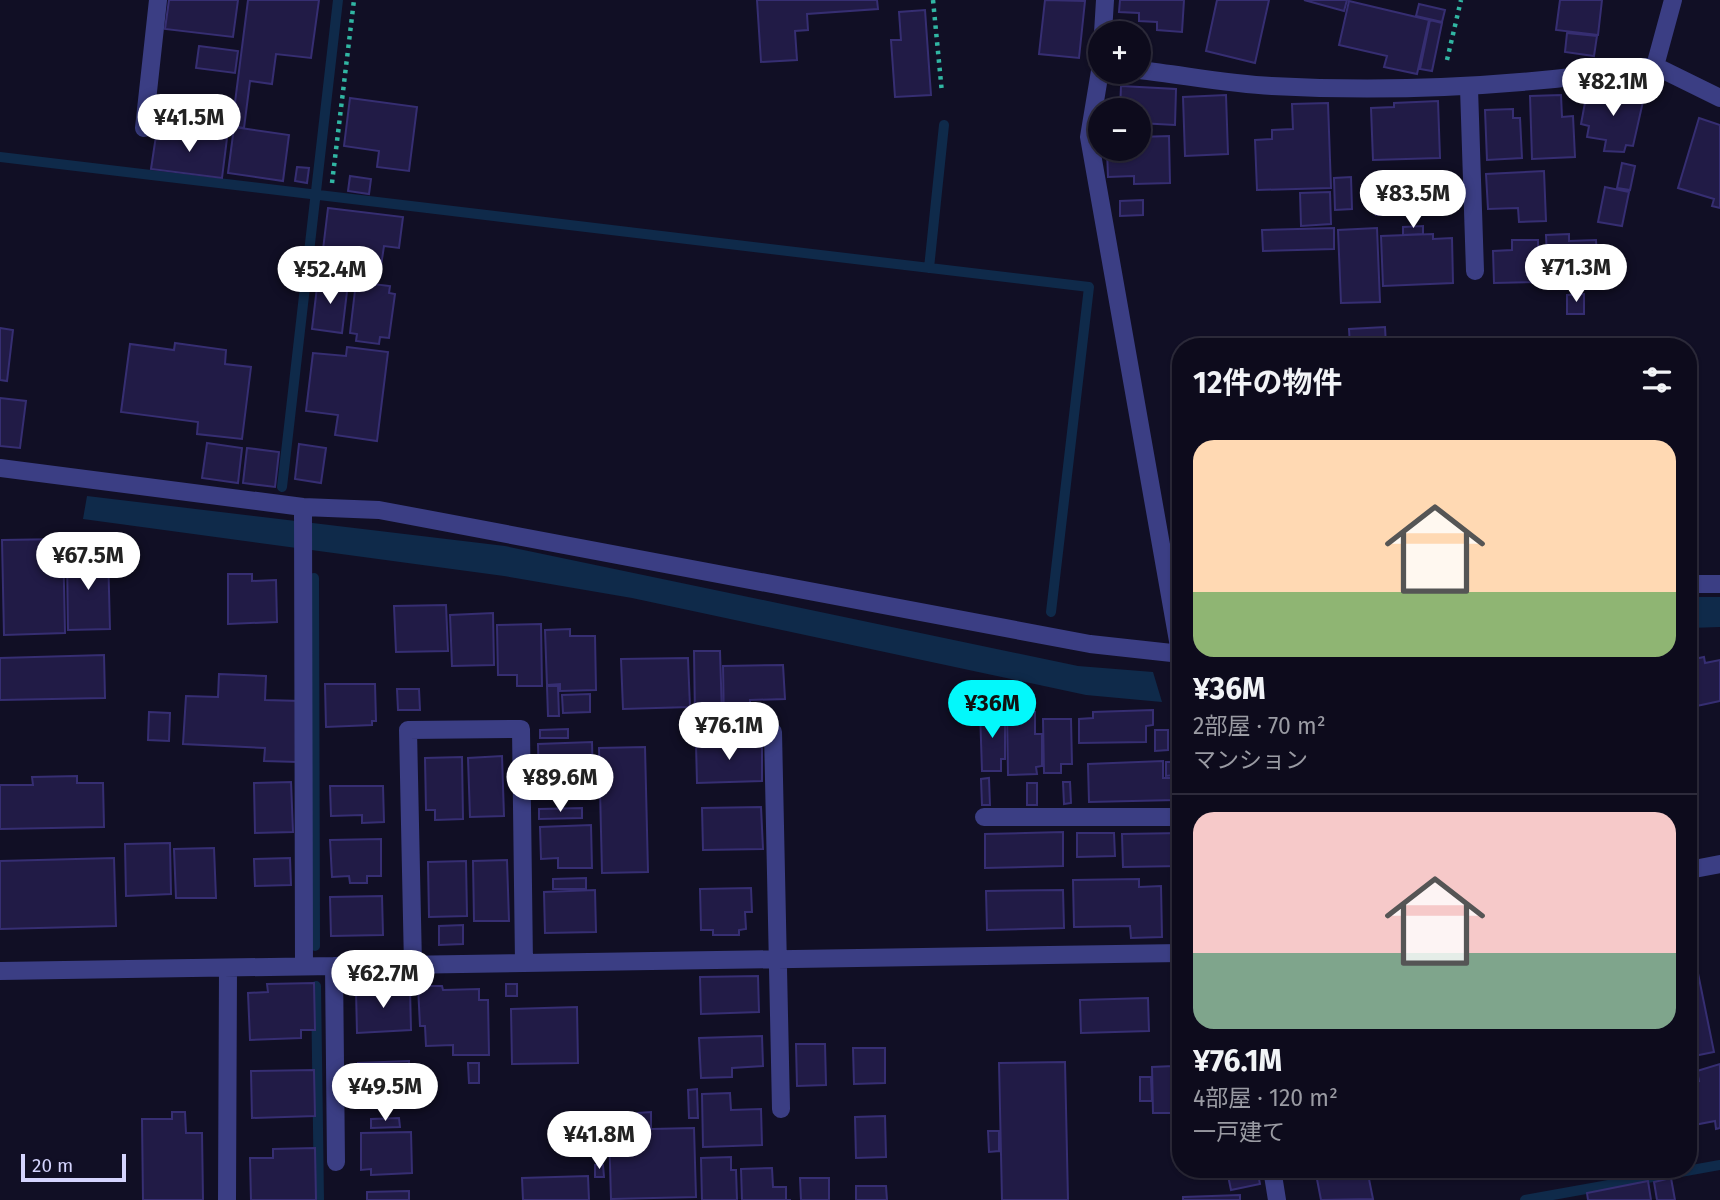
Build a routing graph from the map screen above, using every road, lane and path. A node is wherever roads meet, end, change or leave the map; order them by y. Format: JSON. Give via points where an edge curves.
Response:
{"nodes":[{"id":1,"x":158,"y":0,"type":"edge"},
{"id":2,"x":354,"y":0,"type":"edge"},
{"id":3,"x":933,"y":0,"type":"edge"},
{"id":4,"x":1105,"y":0,"type":"edge"},
{"id":5,"x":1461,"y":0,"type":"edge"},
{"id":6,"x":1673,"y":0,"type":"edge"},
{"id":7,"x":1104,"y":21,"type":"edge"},
{"id":8,"x":1655,"y":66,"type":"junction"},
{"id":9,"x":1151,"y":71,"type":"edge"},
{"id":10,"x":1098,"y":84,"type":"edge"},
{"id":11,"x":1440,"y":88,"type":"junction"},
{"id":12,"x":1469,"y":88,"type":"junction"},
{"id":13,"x":942,"y":93,"type":"dead end"},
{"id":14,"x":1720,"y":98,"type":"edge"},
{"id":15,"x":144,"y":128,"type":"dead end"},
{"id":16,"x":331,"y":183,"type":"dead end"},
{"id":17,"x":1475,"y":271,"type":"dead end"},
{"id":18,"x":0,"y":468,"type":"edge"},
{"id":19,"x":303,"y":513,"type":"junction"},
{"id":20,"x":1697,"y":584,"type":"edge"},
{"id":21,"x":1720,"y":584,"type":"edge"},
{"id":22,"x":1172,"y":606,"type":"edge"},
{"id":23,"x":1172,"y":655,"type":"edge"},
{"id":24,"x":773,"y":732,"type":"dead end"},
{"id":25,"x":984,"y":817,"type":"dead end"},
{"id":26,"x":1172,"y":817,"type":"edge"},
{"id":27,"x":1720,"y":864,"type":"edge"},
{"id":28,"x":1697,"y":868,"type":"edge"},
{"id":29,"x":1172,"y":953,"type":"edge"},
{"id":30,"x":778,"y":959,"type":"junction"},
{"id":31,"x":524,"y":963,"type":"junction"},
{"id":32,"x":413,"y":965,"type":"junction"},
{"id":33,"x":334,"y":966,"type":"junction"},
{"id":34,"x":304,"y":967,"type":"junction"},
{"id":35,"x":228,"y":968,"type":"junction"},
{"id":36,"x":0,"y":971,"type":"edge"},
{"id":37,"x":781,"y":1110,"type":"dead end"},
{"id":38,"x":336,"y":1162,"type":"dead end"},
{"id":39,"x":1273,"y":1178,"type":"edge"},
{"id":40,"x":228,"y":1200,"type":"edge"},
{"id":41,"x":1277,"y":1200,"type":"edge"}],
"edges":[{"from":1,"to":15,"type":"street"},
{"from":2,"to":16,"type":"path"},
{"from":3,"to":13,"type":"path"},
{"from":4,"to":7,"type":"street"},
{"from":5,"to":11,"type":"path"},
{"from":6,"to":8,"type":"street"},
{"from":8,"to":12,"type":"street","via":[[1561,81]]},
{"from":8,"to":14,"type":"street"},
{"from":9,"to":11,"type":"street","via":[[1270,86]]},
{"from":10,"to":22,"type":"street","via":[[1088,137]]},
{"from":11,"to":12,"type":"street"},
{"from":12,"to":17,"type":"street"},
{"from":18,"to":19,"type":"street"},
{"from":19,"to":23,"type":"street","via":[[379,510],[1090,644]]},
{"from":19,"to":34,"type":"street"},
{"from":20,"to":21,"type":"street"},
{"from":24,"to":30,"type":"street"},
{"from":25,"to":26,"type":"street"},
{"from":27,"to":28,"type":"street"},
{"from":29,"to":30,"type":"street"},
{"from":30,"to":31,"type":"street"},
{"from":30,"to":37,"type":"street"},
{"from":31,"to":32,"type":"street"},
{"from":31,"to":32,"type":"street","via":[[521,729],[446,729],[408,730]]},
{"from":32,"to":33,"type":"street"},
{"from":33,"to":34,"type":"street"},
{"from":33,"to":38,"type":"street"},
{"from":34,"to":35,"type":"street"},
{"from":35,"to":36,"type":"street"},
{"from":35,"to":40,"type":"street"},
{"from":39,"to":41,"type":"street"}]}
